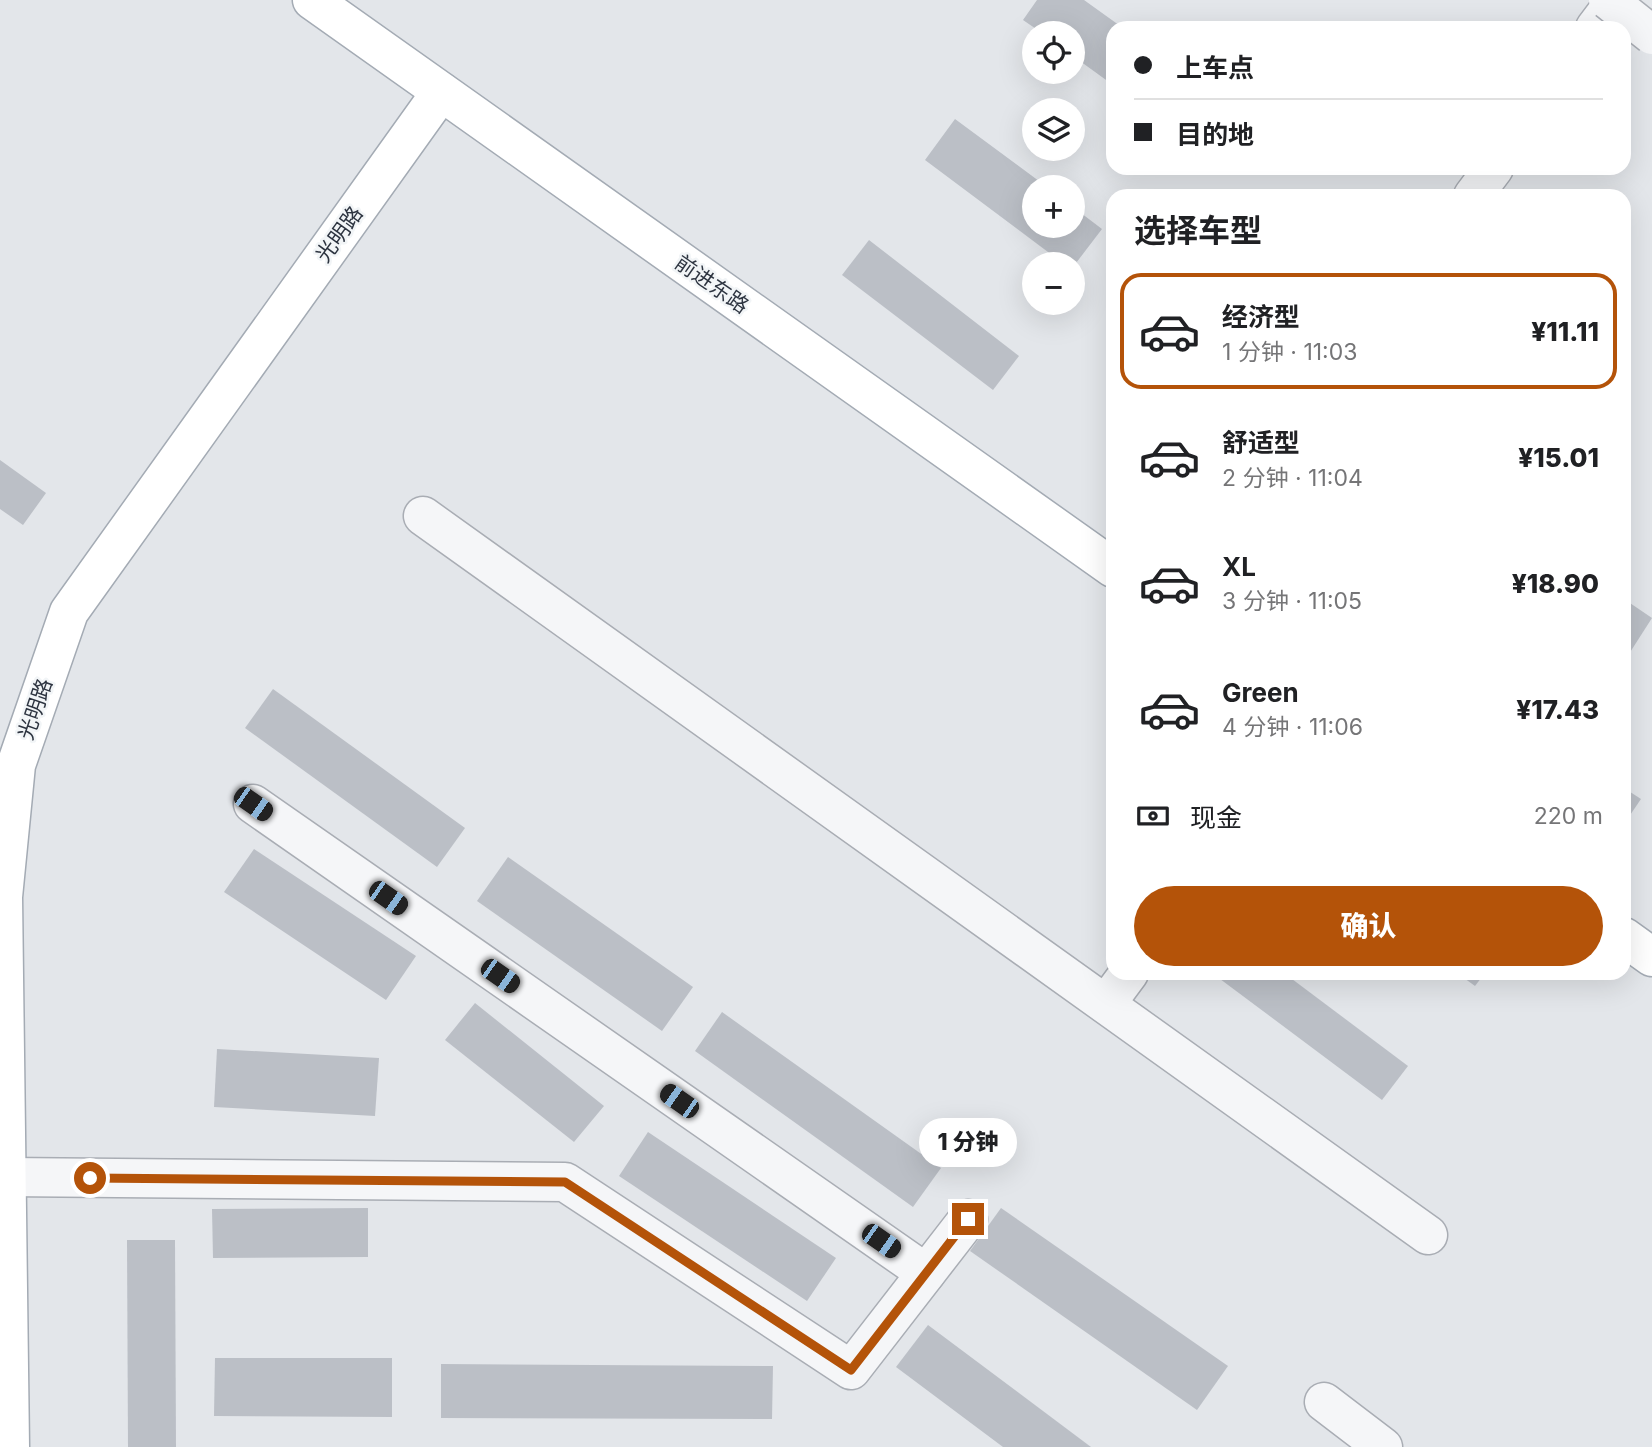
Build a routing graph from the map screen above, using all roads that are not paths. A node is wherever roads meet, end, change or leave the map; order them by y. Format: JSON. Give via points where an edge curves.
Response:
{"nodes":[{"id":1,"x":312,"y":0,"type":"edge"},
{"id":2,"x":1608,"y":0,"type":"edge"},
{"id":3,"x":1616,"y":0,"type":"edge"},
{"id":4,"x":1600,"y":21,"type":"edge"},
{"id":5,"x":1652,"y":35,"type":"edge"},
{"id":6,"x":441,"y":92,"type":"junction"},
{"id":7,"x":423,"y":516,"type":"dead end"},
{"id":8,"x":1106,"y":563,"type":"edge"},
{"id":9,"x":8,"y":760,"type":"edge"},
{"id":10,"x":253,"y":804,"type":"dead end"},
{"id":11,"x":1124,"y":980,"type":"edge"},
{"id":12,"x":1106,"y":1004,"type":"junction"},
{"id":13,"x":6,"y":1177,"type":"junction"},
{"id":14,"x":968,"y":1219,"type":"dead end"},
{"id":15,"x":1429,"y":1235,"type":"dead end"},
{"id":16,"x":926,"y":1273,"type":"junction"},
{"id":17,"x":1324,"y":1402,"type":"dead end"},
{"id":18,"x":10,"y":1447,"type":"edge"},
{"id":19,"x":1383,"y":1447,"type":"edge"}],
"edges":[{"from":1,"to":6,"type":"main road","name":"前进东路"},
{"from":2,"to":5,"type":"street","bridge":true},
{"from":3,"to":4,"type":"street"},
{"from":6,"to":8,"type":"main road","name":"前进东路"},
{"from":6,"to":9,"type":"main road","name":"光明路","via":[[69,612]]},
{"from":7,"to":12,"type":"street"},
{"from":9,"to":13,"type":"main road","name":"光明路","via":[[3,897]]},
{"from":10,"to":16,"type":"street"},
{"from":11,"to":12,"type":"street"},
{"from":12,"to":15,"type":"street"},
{"from":13,"to":16,"type":"street","via":[[565,1182],[851,1370]]},
{"from":13,"to":18,"type":"main road","name":"光明路"},
{"from":14,"to":16,"type":"street"},
{"from":17,"to":19,"type":"street"}]}
